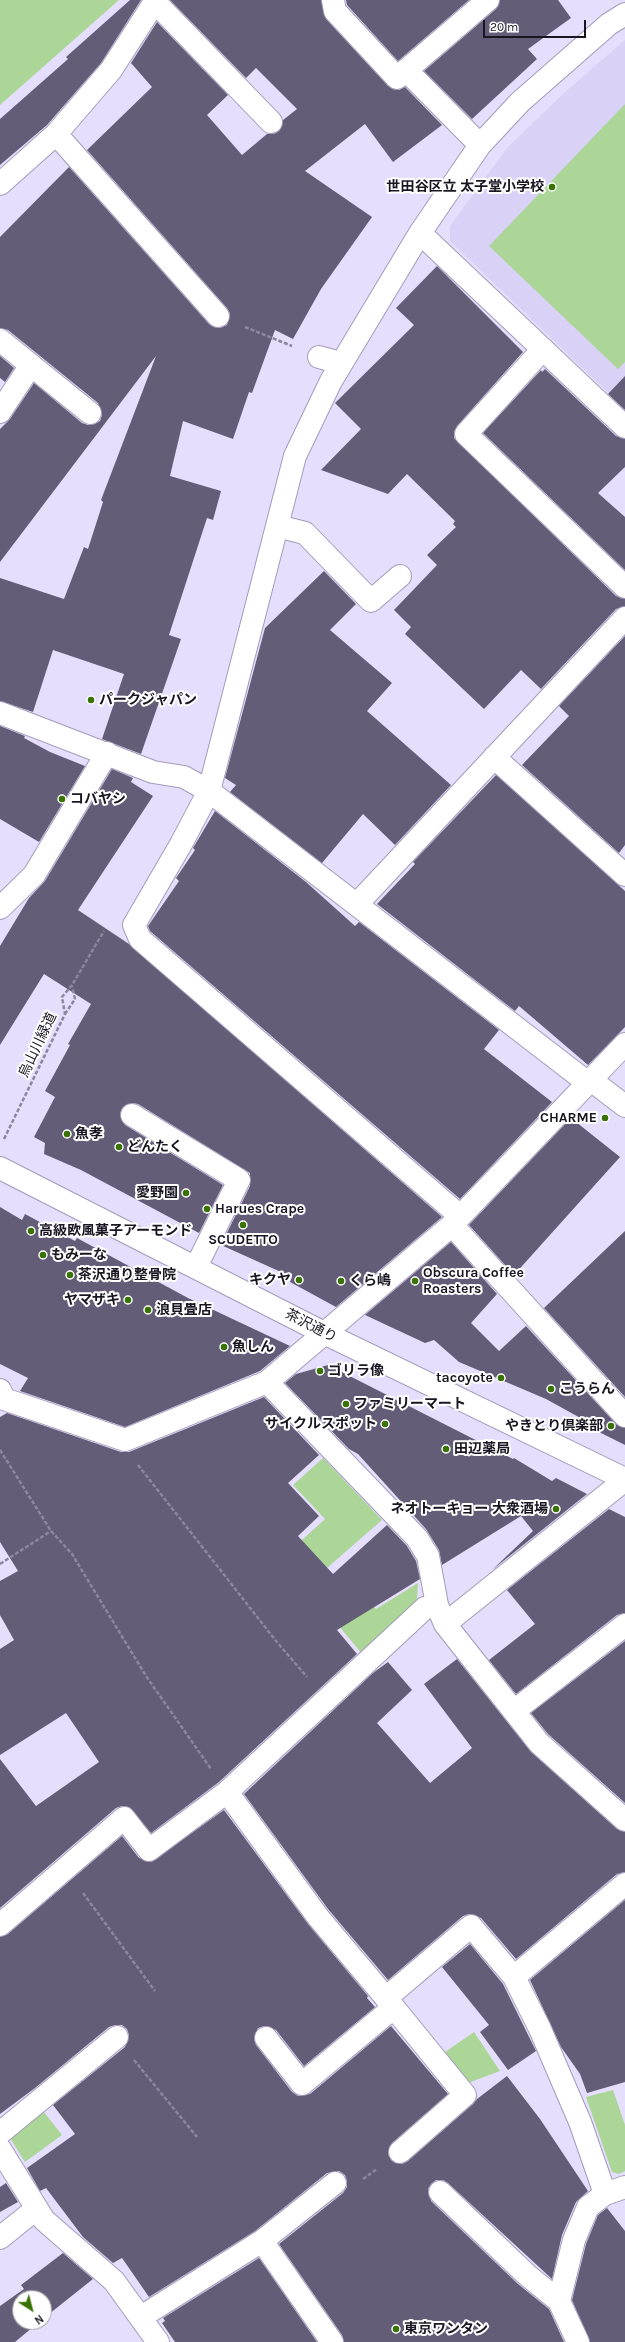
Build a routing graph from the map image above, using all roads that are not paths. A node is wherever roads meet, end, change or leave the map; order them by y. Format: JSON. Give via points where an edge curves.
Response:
{"nodes":[{"id":1,"x":333,"y":0,"type":"edge"},
{"id":2,"x":488,"y":0,"type":"edge"},
{"id":3,"x":156,"y":1,"type":"edge"},
{"id":4,"x":625,"y":14,"type":"edge"},
{"id":5,"x":406,"y":70,"type":"junction"},
{"id":6,"x":271,"y":122,"type":"dead end"},
{"id":7,"x":56,"y":134,"type":"junction"},
{"id":8,"x":480,"y":145,"type":"junction"},
{"id":9,"x":0,"y":184,"type":"edge"},
{"id":10,"x":420,"y":233,"type":"junction"},
{"id":11,"x":218,"y":316,"type":"road end"},
{"id":12,"x":0,"y":340,"type":"edge"},
{"id":13,"x":543,"y":349,"type":"junction"},
{"id":14,"x":319,"y":357,"type":"road end"},
{"id":15,"x":341,"y":363,"type":"junction"},
{"id":16,"x":31,"y":365,"type":"junction"},
{"id":17,"x":0,"y":412,"type":"edge"},
{"id":18,"x":90,"y":413,"type":"dead end"},
{"id":19,"x":625,"y":427,"type":"edge"},
{"id":20,"x":277,"y":526,"type":"junction"},
{"id":21,"x":400,"y":576,"type":"dead end"},
{"id":22,"x":625,"y":587,"type":"edge"},
{"id":23,"x":625,"y":618,"type":"edge"},
{"id":24,"x":0,"y":713,"type":"edge"},
{"id":25,"x":108,"y":753,"type":"junction"},
{"id":26,"x":494,"y":757,"type":"junction"},
{"id":27,"x":208,"y":791,"type":"junction"},
{"id":28,"x":625,"y":875,"type":"edge"},
{"id":29,"x":357,"y":904,"type":"junction"},
{"id":30,"x":0,"y":908,"type":"edge"},
{"id":31,"x":625,"y":1044,"type":"edge"},
{"id":32,"x":589,"y":1081,"type":"junction"},
{"id":33,"x":625,"y":1106,"type":"edge"},
{"id":34,"x":132,"y":1114,"type":"dead end"},
{"id":35,"x":0,"y":1168,"type":"edge"},
{"id":36,"x":456,"y":1221,"type":"junction"},
{"id":37,"x":196,"y":1267,"type":"junction"},
{"id":38,"x":326,"y":1334,"type":"junction"},
{"id":39,"x":267,"y":1382,"type":"junction"},
{"id":40,"x":1,"y":1397,"type":"edge"},
{"id":41,"x":625,"y":1416,"type":"edge"},
{"id":42,"x":625,"y":1479,"type":"edge"},
{"id":43,"x":441,"y":1614,"type":"junction"},
{"id":44,"x":625,"y":1625,"type":"edge"},
{"id":45,"x":514,"y":1711,"type":"junction"},
{"id":46,"x":227,"y":1792,"type":"junction"},
{"id":47,"x":625,"y":1820,"type":"edge"},
{"id":48,"x":625,"y":1884,"type":"edge"},
{"id":49,"x":0,"y":1925,"type":"edge"},
{"id":50,"x":514,"y":1977,"type":"junction"},
{"id":51,"x":390,"y":2003,"type":"junction"},
{"id":52,"x":117,"y":2037,"type":"road end"},
{"id":53,"x":266,"y":2038,"type":"dead end"},
{"id":54,"x":0,"y":2133,"type":"edge"},
{"id":55,"x":0,"y":2149,"type":"edge"},
{"id":56,"x":400,"y":2152,"type":"road end"},
{"id":57,"x":336,"y":2183,"type":"road end"},
{"id":58,"x":625,"y":2187,"type":"edge"},
{"id":59,"x":440,"y":2192,"type":"dead end"},
{"id":60,"x":605,"y":2194,"type":"junction"},
{"id":61,"x":36,"y":2208,"type":"junction"},
{"id":62,"x":0,"y":2238,"type":"edge"},
{"id":63,"x":262,"y":2240,"type":"junction"},
{"id":64,"x":559,"y":2301,"type":"junction"},
{"id":65,"x":141,"y":2317,"type":"junction"},
{"id":66,"x":158,"y":2342,"type":"edge"},
{"id":67,"x":332,"y":2342,"type":"edge"},
{"id":68,"x":578,"y":2342,"type":"edge"}],
"edges":[{"from":1,"to":5,"type":"street","via":[[335,11],[398,78]]},
{"from":2,"to":5,"type":"street"},
{"from":3,"to":6,"type":"street"},
{"from":3,"to":7,"type":"street","via":[[111,70]]},
{"from":4,"to":8,"type":"street","via":[[609,24],[520,102]]},
{"from":5,"to":8,"type":"street"},
{"from":7,"to":9,"type":"street"},
{"from":7,"to":11,"type":"street"},
{"from":8,"to":10,"type":"street"},
{"from":10,"to":13,"type":"street"},
{"from":10,"to":15,"type":"street"},
{"from":12,"to":16,"type":"street"},
{"from":13,"to":19,"type":"street"},
{"from":13,"to":22,"type":"street","via":[[466,434]]},
{"from":14,"to":15,"type":"street"},
{"from":15,"to":20,"type":"street","via":[[295,456]]},
{"from":16,"to":17,"type":"street"},
{"from":16,"to":18,"type":"street"},
{"from":20,"to":21,"type":"street","via":[[305,533],[371,601]]},
{"from":20,"to":27,"type":"street"},
{"from":23,"to":26,"type":"street"},
{"from":24,"to":25,"type":"street"},
{"from":25,"to":27,"type":"street","via":[[154,772],[184,777]]},
{"from":25,"to":30,"type":"street","via":[[34,875]]},
{"from":26,"to":28,"type":"street"},
{"from":26,"to":29,"type":"street"},
{"from":27,"to":29,"type":"street"},
{"from":27,"to":36,"type":"street","via":[[134,925],[140,939]]},
{"from":29,"to":32,"type":"street"},
{"from":31,"to":32,"type":"street"},
{"from":32,"to":33,"type":"street"},
{"from":32,"to":36,"type":"street"},
{"from":34,"to":37,"type":"street","via":[[240,1180]]},
{"from":35,"to":37,"type":"street","name":"茶沢通り"},
{"from":36,"to":38,"type":"street"},
{"from":36,"to":41,"type":"street"},
{"from":37,"to":38,"type":"street","name":"茶沢通り"},
{"from":38,"to":39,"type":"street"},
{"from":38,"to":42,"type":"street","name":"茶沢通り"},
{"from":39,"to":40,"type":"street","via":[[125,1440]]},
{"from":39,"to":43,"type":"street","via":[[417,1538],[428,1556]]},
{"from":42,"to":43,"type":"street"},
{"from":43,"to":45,"type":"street"},
{"from":43,"to":46,"type":"street","via":[[425,1608]]},
{"from":44,"to":45,"type":"street"},
{"from":45,"to":47,"type":"street","via":[[539,1743]]},
{"from":46,"to":49,"type":"street","via":[[149,1850],[124,1818]]},
{"from":46,"to":51,"type":"street","via":[[318,1917]]},
{"from":48,"to":50,"type":"street"},
{"from":50,"to":51,"type":"street","via":[[471,1926]]},
{"from":50,"to":60,"type":"street","via":[[540,2029],[580,2122]]},
{"from":51,"to":53,"type":"street","via":[[302,2084]]},
{"from":51,"to":56,"type":"street","via":[[465,2096]]},
{"from":52,"to":54,"type":"street"},
{"from":55,"to":61,"type":"street"},
{"from":57,"to":63,"type":"street"},
{"from":58,"to":60,"type":"street"},
{"from":59,"to":64,"type":"street","via":[[527,2275]]},
{"from":60,"to":64,"type":"street","via":[[588,2206],[574,2240]]},
{"from":61,"to":62,"type":"street"},
{"from":61,"to":65,"type":"street","via":[[44,2220],[114,2281]]},
{"from":63,"to":65,"type":"street"},
{"from":63,"to":67,"type":"street"},
{"from":64,"to":68,"type":"street"},
{"from":65,"to":66,"type":"street"}]}
